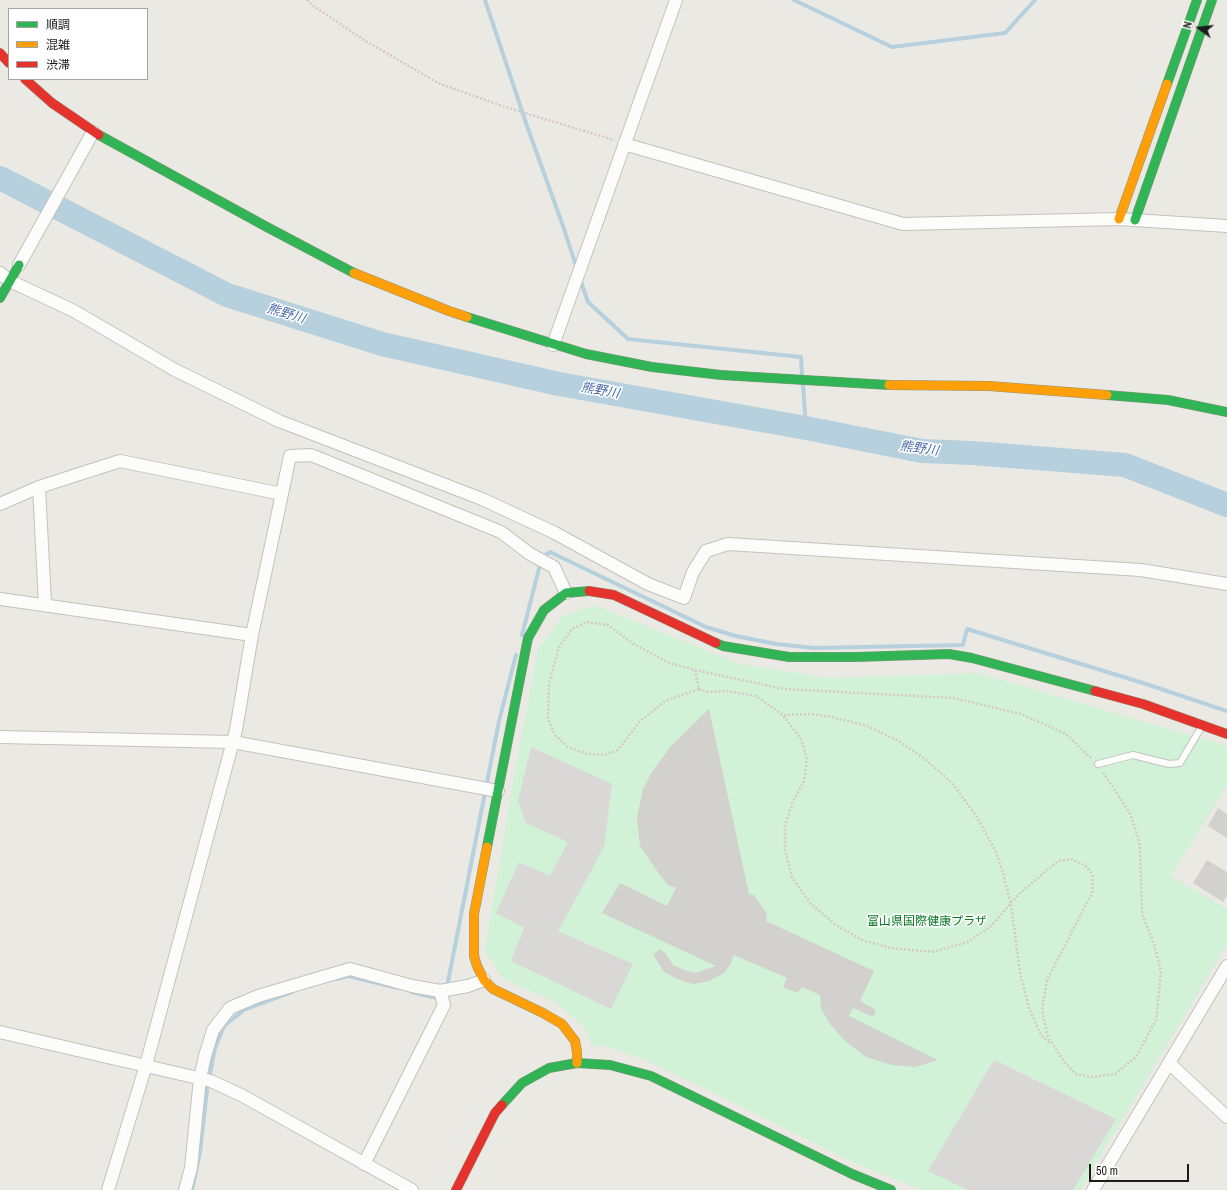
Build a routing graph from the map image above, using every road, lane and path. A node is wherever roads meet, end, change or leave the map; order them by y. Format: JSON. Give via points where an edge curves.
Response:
{"nodes":[{"id":1,"x":307,"y":0,"type":"edge"},
{"id":2,"x":676,"y":0,"type":"edge"},
{"id":3,"x":1197,"y":0,"type":"edge"},
{"id":4,"x":1212,"y":0,"type":"edge"},
{"id":5,"x":0,"y":53,"type":"edge"},
{"id":6,"x":8,"y":62,"type":"edge"},
{"id":7,"x":26,"y":80,"type":"edge"},
{"id":8,"x":93,"y":132,"type":"junction"},
{"id":9,"x":624,"y":144,"type":"junction"},
{"id":10,"x":1119,"y":219,"type":"junction"},
{"id":11,"x":1135,"y":220,"type":"junction"},
{"id":12,"x":1227,"y":226,"type":"edge"},
{"id":13,"x":19,"y":265,"type":"joint"},
{"id":14,"x":0,"y":273,"type":"edge"},
{"id":15,"x":10,"y":281,"type":"junction"},
{"id":16,"x":0,"y":298,"type":"edge"},
{"id":17,"x":553,"y":345,"type":"junction"},
{"id":18,"x":1227,"y":412,"type":"edge"},
{"id":19,"x":40,"y":487,"type":"junction"},
{"id":20,"x":282,"y":494,"type":"junction"},
{"id":21,"x":0,"y":504,"type":"edge"},
{"id":22,"x":1227,"y":584,"type":"edge"},
{"id":23,"x":566,"y":593,"type":"junction"},
{"id":24,"x":0,"y":599,"type":"edge"},
{"id":25,"x":45,"y":604,"type":"junction"},
{"id":26,"x":252,"y":635,"type":"junction"},
{"id":27,"x":695,"y":670,"type":"junction"},
{"id":28,"x":699,"y":689,"type":"junction"},
{"id":29,"x":783,"y":714,"type":"junction"},
{"id":30,"x":1203,"y":725,"type":"junction"},
{"id":31,"x":1227,"y":734,"type":"edge"},
{"id":32,"x":0,"y":737,"type":"edge"},
{"id":33,"x":233,"y":742,"type":"junction"},
{"id":34,"x":1098,"y":764,"type":"junction"},
{"id":35,"x":498,"y":791,"type":"junction"},
{"id":36,"x":1011,"y":904,"type":"junction"},
{"id":37,"x":1227,"y":966,"type":"edge"},
{"id":38,"x":484,"y":980,"type":"junction"},
{"id":39,"x":440,"y":991,"type":"junction"},
{"id":40,"x":0,"y":1032,"type":"edge"},
{"id":41,"x":1056,"y":1049,"type":"junction"},
{"id":42,"x":577,"y":1063,"type":"junction"},
{"id":43,"x":1169,"y":1063,"type":"junction"},
{"id":44,"x":146,"y":1065,"type":"junction"},
{"id":45,"x":205,"y":1079,"type":"junction"},
{"id":46,"x":1227,"y":1117,"type":"edge"},
{"id":47,"x":364,"y":1164,"type":"junction"},
{"id":48,"x":108,"y":1190,"type":"edge"},
{"id":49,"x":185,"y":1190,"type":"edge"},
{"id":50,"x":412,"y":1190,"type":"edge"},
{"id":51,"x":456,"y":1190,"type":"edge"},
{"id":52,"x":891,"y":1190,"type":"edge"},
{"id":53,"x":1093,"y":1190,"type":"edge"}],
"edges":[{"from":1,"to":9,"type":"path","via":[[364,40],[438,83]]},
{"from":2,"to":9,"type":"street"},
{"from":3,"to":10,"type":"street"},
{"from":4,"to":11,"type":"street"},
{"from":5,"to":6,"type":"street"},
{"from":7,"to":8,"type":"street","via":[[52,103]]},
{"from":8,"to":13,"type":"street"},
{"from":8,"to":17,"type":"street","via":[[358,275],[449,311]]},
{"from":9,"to":10,"type":"street","via":[[903,224]]},
{"from":9,"to":17,"type":"street"},
{"from":10,"to":11,"type":"street"},
{"from":11,"to":12,"type":"street"},
{"from":13,"to":15,"type":"street"},
{"from":14,"to":15,"type":"street"},
{"from":15,"to":16,"type":"street"},
{"from":15,"to":22,"type":"street","via":[[74,311],[175,370],[279,421],[482,499],[555,533],[648,584],[684,598],[693,572],[706,551],[728,544],[1142,570]]},
{"from":17,"to":18,"type":"street","via":[[652,367],[721,375],[889,385],[997,387],[1168,400]]},
{"from":19,"to":20,"type":"street","via":[[120,461]]},
{"from":19,"to":21,"type":"street"},
{"from":19,"to":25,"type":"street"},
{"from":20,"to":23,"type":"street","via":[[290,456],[310,455],[501,532],[530,554],[554,567]]},
{"from":20,"to":26,"type":"street"},
{"from":23,"to":30,"type":"street","via":[[588,591],[614,595],[723,646],[789,657],[949,654],[962,656],[1143,704]]},
{"from":23,"to":35,"type":"street","via":[[544,610],[528,638]]},
{"from":24,"to":25,"type":"street"},
{"from":25,"to":26,"type":"street"},
{"from":26,"to":33,"type":"street"},
{"from":27,"to":28,"type":"path"},
{"from":27,"to":28,"type":"path","via":[[668,663],[632,643],[608,625],[587,622],[572,629],[559,647],[550,683],[548,719],[555,736],[568,747],[587,754],[604,755],[618,750],[640,721],[665,701]]},
{"from":27,"to":34,"type":"path","via":[[784,689],[953,698],[1021,714],[1066,734]]},
{"from":28,"to":29,"type":"path","via":[[756,696]]},
{"from":29,"to":36,"type":"path","via":[[832,717],[867,726],[899,741],[926,760],[952,783],[977,817],[995,850]]},
{"from":29,"to":36,"type":"path","via":[[801,739],[807,759],[804,781],[793,801],[785,825],[785,850],[792,877],[810,903],[836,925],[862,940],[891,948],[932,952],[968,942],[990,927]]},
{"from":30,"to":31,"type":"street"},
{"from":30,"to":34,"type":"lane","via":[[1180,763],[1169,764],[1133,755]]},
{"from":32,"to":33,"type":"street"},
{"from":33,"to":35,"type":"street"},
{"from":33,"to":44,"type":"street"},
{"from":34,"to":41,"type":"path","via":[[1131,815],[1140,845],[1142,914],[1154,944],[1161,972],[1156,1020],[1136,1057],[1115,1074],[1092,1077],[1076,1074]]},
{"from":35,"to":38,"type":"street","via":[[474,919],[474,956]]},
{"from":36,"to":41,"type":"path","via":[[1020,973],[1029,1008],[1041,1035]]},
{"from":36,"to":41,"type":"path","via":[[1058,861],[1072,859],[1086,866],[1093,876],[1092,893],[1047,980],[1042,1010],[1048,1037]]},
{"from":37,"to":43,"type":"street"},
{"from":38,"to":39,"type":"street"},
{"from":38,"to":42,"type":"street","via":[[493,989],[562,1024],[575,1041]]},
{"from":39,"to":45,"type":"street","via":[[350,969],[258,996],[230,1008],[213,1030],[205,1056]]},
{"from":39,"to":47,"type":"street","via":[[444,1005]]},
{"from":40,"to":44,"type":"street"},
{"from":42,"to":51,"type":"street","via":[[549,1068],[522,1083],[495,1113]]},
{"from":42,"to":52,"type":"street","via":[[610,1065],[651,1076],[852,1174]]},
{"from":43,"to":46,"type":"street"},
{"from":43,"to":53,"type":"street"},
{"from":44,"to":45,"type":"street"},
{"from":44,"to":48,"type":"street"},
{"from":45,"to":47,"type":"street","via":[[243,1096]]},
{"from":45,"to":49,"type":"street","via":[[191,1168]]},
{"from":47,"to":50,"type":"street"}]}
